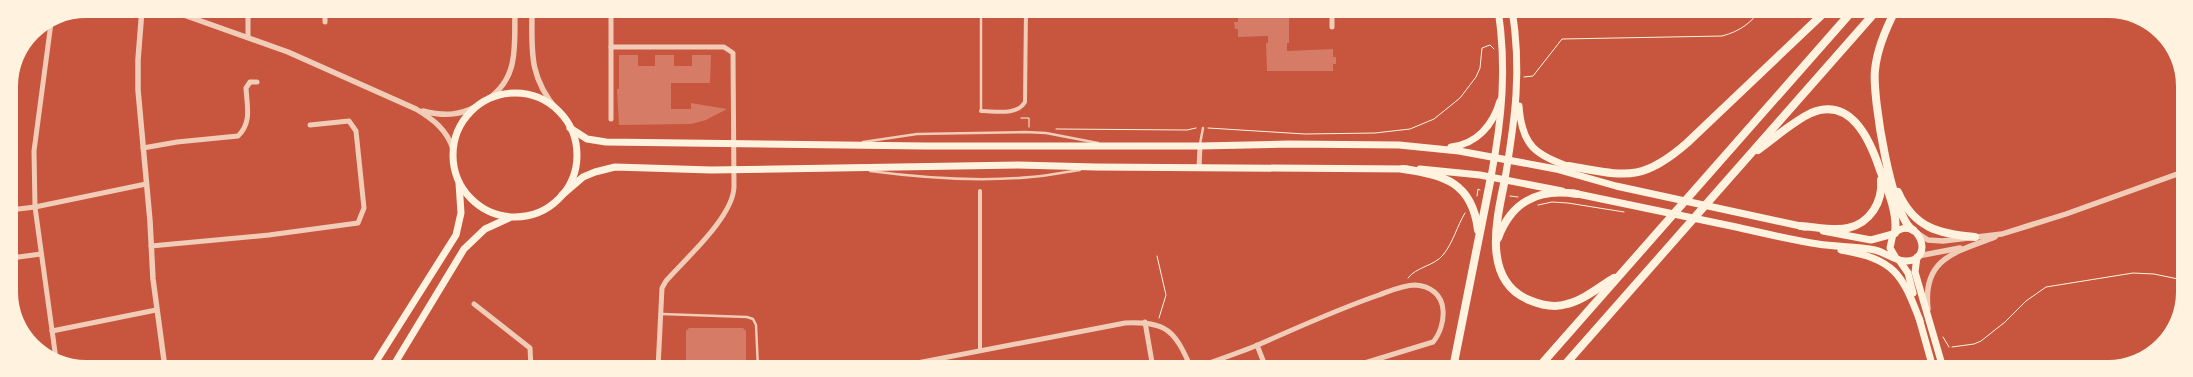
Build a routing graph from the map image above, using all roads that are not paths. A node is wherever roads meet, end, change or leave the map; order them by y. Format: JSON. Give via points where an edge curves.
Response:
{"nodes":[{"id":1,"x":141,"y":17,"type":"edge"},
{"id":2,"x":189,"y":17,"type":"edge"},
{"id":3,"x":248,"y":17,"type":"edge"},
{"id":4,"x":326,"y":17,"type":"edge"},
{"id":5,"x":515,"y":17,"type":"edge"},
{"id":6,"x":532,"y":17,"type":"edge"},
{"id":7,"x":611,"y":17,"type":"edge"},
{"id":8,"x":981,"y":17,"type":"edge"},
{"id":9,"x":1026,"y":17,"type":"edge"},
{"id":10,"x":1332,"y":17,"type":"edge"},
{"id":11,"x":1499,"y":17,"type":"edge"},
{"id":12,"x":1513,"y":17,"type":"edge"},
{"id":13,"x":1820,"y":17,"type":"edge"},
{"id":14,"x":1847,"y":17,"type":"edge"},
{"id":15,"x":1871,"y":17,"type":"edge"},
{"id":16,"x":1892,"y":17,"type":"edge"},
{"id":17,"x":326,"y":22,"type":"dead end"},
{"id":18,"x":1332,"y":27,"type":"dead end"},
{"id":19,"x":50,"y":28,"type":"edge"},
{"id":20,"x":248,"y":37,"type":"junction"},
{"id":21,"x":611,"y":47,"type":"junction"},
{"id":22,"x":1504,"y":81,"type":"junction"},
{"id":23,"x":257,"y":82,"type":"dead end"},
{"id":24,"x":1518,"y":92,"type":"junction"},
{"id":25,"x":488,"y":99,"type":"junction"},
{"id":26,"x":477,"y":106,"type":"junction"},
{"id":27,"x":416,"y":109,"type":"junction"},
{"id":28,"x":557,"y":110,"type":"junction"},
{"id":29,"x":981,"y":111,"type":"joint"},
{"id":30,"x":611,"y":119,"type":"dead end"},
{"id":31,"x":310,"y":125,"type":"dead end"},
{"id":32,"x":570,"y":128,"type":"junction"},
{"id":33,"x":1203,"y":128,"type":"dead end"},
{"id":34,"x":733,"y":144,"type":"junction"},
{"id":35,"x":856,"y":144,"type":"junction"},
{"id":36,"x":1117,"y":146,"type":"junction"},
{"id":37,"x":1200,"y":146,"type":"junction"},
{"id":38,"x":143,"y":148,"type":"junction"},
{"id":39,"x":1439,"y":148,"type":"junction"},
{"id":40,"x":453,"y":149,"type":"junction"},
{"id":41,"x":1495,"y":158,"type":"junction"},
{"id":42,"x":1509,"y":160,"type":"junction"},
{"id":43,"x":1744,"y":160,"type":"junction"},
{"id":44,"x":1877,"y":161,"type":"junction"},
{"id":45,"x":1568,"y":166,"type":"junction"},
{"id":46,"x":1889,"y":166,"type":"junction"},
{"id":47,"x":848,"y":168,"type":"junction"},
{"id":48,"x":1096,"y":168,"type":"junction"},
{"id":49,"x":1200,"y":168,"type":"junction"},
{"id":50,"x":1403,"y":168,"type":"junction"},
{"id":51,"x":734,"y":169,"type":"junction"},
{"id":52,"x":2176,"y":174,"type":"edge"},
{"id":53,"x":1491,"y":177,"type":"junction"},
{"id":54,"x":1506,"y":179,"type":"junction"},
{"id":55,"x":458,"y":180,"type":"junction"},
{"id":56,"x":146,"y":184,"type":"junction"},
{"id":57,"x":1616,"y":186,"type":"junction"},
{"id":58,"x":980,"y":191,"type":"dead end"},
{"id":59,"x":1577,"y":194,"type":"junction"},
{"id":60,"x":562,"y":195,"type":"junction"},
{"id":61,"x":35,"y":208,"type":"junction"},
{"id":62,"x":17,"y":209,"type":"edge"},
{"id":63,"x":517,"y":216,"type":"junction"},
{"id":64,"x":1801,"y":226,"type":"junction"},
{"id":65,"x":1915,"y":232,"type":"junction"},
{"id":66,"x":1894,"y":234,"type":"junction"},
{"id":67,"x":2002,"y":234,"type":"junction"},
{"id":68,"x":1976,"y":237,"type":"junction"},
{"id":69,"x":1478,"y":242,"type":"junction"},
{"id":70,"x":1496,"y":243,"type":"junction"},
{"id":71,"x":1819,"y":244,"type":"junction"},
{"id":72,"x":151,"y":246,"type":"junction"},
{"id":73,"x":1972,"y":246,"type":"junction"},
{"id":74,"x":41,"y":254,"type":"junction"},
{"id":75,"x":17,"y":257,"type":"edge"},
{"id":76,"x":1917,"y":257,"type":"junction"},
{"id":77,"x":1897,"y":259,"type":"junction"},
{"id":78,"x":1622,"y":273,"type":"junction"},
{"id":79,"x":474,"y":304,"type":"dead end"},
{"id":80,"x":156,"y":310,"type":"junction"},
{"id":81,"x":660,"y":314,"type":"junction"},
{"id":82,"x":1929,"y":316,"type":"junction"},
{"id":83,"x":1920,"y":321,"type":"junction"},
{"id":84,"x":1145,"y":322,"type":"junction"},
{"id":85,"x":52,"y":331,"type":"junction"},
{"id":86,"x":1257,"y":345,"type":"junction"},
{"id":87,"x":55,"y":351,"type":"edge"},
{"id":88,"x":980,"y":351,"type":"junction"},
{"id":89,"x":164,"y":360,"type":"edge"},
{"id":90,"x":377,"y":360,"type":"edge"},
{"id":91,"x":397,"y":360,"type":"edge"},
{"id":92,"x":531,"y":360,"type":"edge"},
{"id":93,"x":658,"y":360,"type":"edge"},
{"id":94,"x":758,"y":360,"type":"edge"},
{"id":95,"x":940,"y":360,"type":"edge"},
{"id":96,"x":1152,"y":360,"type":"edge"},
{"id":97,"x":1187,"y":360,"type":"edge"},
{"id":98,"x":1217,"y":360,"type":"edge"},
{"id":99,"x":1263,"y":360,"type":"edge"},
{"id":100,"x":1374,"y":360,"type":"edge"},
{"id":101,"x":1455,"y":360,"type":"edge"},
{"id":102,"x":1545,"y":360,"type":"edge"},
{"id":103,"x":1569,"y":360,"type":"edge"},
{"id":104,"x":1931,"y":360,"type":"edge"},
{"id":105,"x":1941,"y":360,"type":"edge"}],
"edges":[{"from":1,"to":38,"type":"street","via":[[138,90]]},
{"from":2,"to":20,"type":"street"},
{"from":3,"to":20,"type":"street"},
{"from":4,"to":17,"type":"street"},
{"from":5,"to":25,"type":"street","via":[[512,68],[502,86]]},
{"from":6,"to":28,"type":"street","via":[[534,71],[542,90]]},
{"from":7,"to":21,"type":"street"},
{"from":8,"to":29,"type":"lane"},
{"from":9,"to":29,"type":"street","via":[[1025,102],[1015,110]]},
{"from":10,"to":18,"type":"street"},
{"from":11,"to":22,"type":"main road"},
{"from":12,"to":24,"type":"main road"},
{"from":13,"to":45,"type":"highway","via":[[1666,160],[1645,170],[1622,175]]},
{"from":14,"to":78,"type":"highway"},
{"from":15,"to":43,"type":"highway"},
{"from":16,"to":46,"type":"highway","via":[[1881,43],[1874,81]]},
{"from":19,"to":61,"type":"street","via":[[34,151]]},
{"from":20,"to":27,"type":"street","via":[[327,68]]},
{"from":21,"to":30,"type":"street"},
{"from":21,"to":34,"type":"street","via":[[728,49],[734,57]]},
{"from":22,"to":39,"type":"main road","via":[[1497,110],[1485,130],[1460,146]]},
{"from":22,"to":41,"type":"main road"},
{"from":23,"to":38,"type":"street","via":[[250,82],[246,88],[248,120],[238,136]]},
{"from":24,"to":42,"type":"main road"},
{"from":24,"to":45,"type":"main road","via":[[1522,126],[1528,141],[1541,155]]},
{"from":25,"to":26,"type":"main road"},
{"from":25,"to":28,"type":"main road","via":[[524,93],[545,100]]},
{"from":26,"to":27,"type":"street","via":[[465,112],[444,115]]},
{"from":26,"to":40,"type":"main road","via":[[459,128]]},
{"from":27,"to":40,"type":"street","via":[[437,124],[448,136]]},
{"from":28,"to":32,"type":"main road"},
{"from":31,"to":72,"type":"street","via":[[349,121],[356,131],[364,208],[358,223]]},
{"from":32,"to":34,"type":"main road","via":[[599,142]]},
{"from":32,"to":60,"type":"main road","via":[[576,142],[576,164]]},
{"from":33,"to":37,"type":"lane"},
{"from":34,"to":35,"type":"main road"},
{"from":34,"to":51,"type":"street"},
{"from":35,"to":36,"type":"main road"},
{"from":35,"to":36,"type":"lane","via":[[917,134],[1025,132]]},
{"from":36,"to":37,"type":"main road"},
{"from":37,"to":39,"type":"main road","via":[[1336,144]]},
{"from":37,"to":49,"type":"street"},
{"from":38,"to":56,"type":"street"},
{"from":39,"to":41,"type":"main road"},
{"from":40,"to":55,"type":"main road"},
{"from":41,"to":42,"type":"main road"},
{"from":41,"to":53,"type":"main road"},
{"from":42,"to":54,"type":"main road"},
{"from":42,"to":57,"type":"main road"},
{"from":43,"to":44,"type":"highway","via":[[1797,121],[1828,110],[1844,114],[1858,124],[1868,138]]},
{"from":43,"to":103,"type":"highway"},
{"from":44,"to":64,"type":"highway","via":[[1880,196],[1872,213],[1863,222],[1847,228]]},
{"from":44,"to":66,"type":"highway","via":[[1892,208]]},
{"from":45,"to":57,"type":"main road"},
{"from":46,"to":65,"type":"highway","via":[[1901,214],[1907,226]]},
{"from":46,"to":68,"type":"highway","via":[[1900,196],[1919,220],[1938,232]]},
{"from":47,"to":48,"type":"main road","via":[[1018,164]]},
{"from":47,"to":48,"type":"lane","via":[[927,178],[1032,177]]},
{"from":47,"to":51,"type":"main road"},
{"from":48,"to":49,"type":"main road"},
{"from":49,"to":50,"type":"main road"},
{"from":50,"to":53,"type":"main road"},
{"from":50,"to":69,"type":"highway","via":[[1440,176],[1461,189],[1476,215]]},
{"from":51,"to":60,"type":"main road","via":[[608,168],[583,177]]},
{"from":51,"to":81,"type":"street","via":[[734,191],[728,210],[666,281],[662,288]]},
{"from":52,"to":67,"type":"street"},
{"from":53,"to":54,"type":"main road"},
{"from":53,"to":69,"type":"highway"},
{"from":54,"to":59,"type":"main road"},
{"from":54,"to":70,"type":"highway"},
{"from":55,"to":63,"type":"main road","via":[[482,208],[500,215]]},
{"from":55,"to":90,"type":"main road","via":[[461,205],[456,234]]},
{"from":56,"to":61,"type":"street"},
{"from":56,"to":72,"type":"street"},
{"from":57,"to":64,"type":"main road"},
{"from":58,"to":88,"type":"street"},
{"from":59,"to":70,"type":"highway","via":[[1551,193],[1528,199],[1511,213]]},
{"from":59,"to":71,"type":"main road"},
{"from":60,"to":63,"type":"main road","via":[[542,211]]},
{"from":61,"to":62,"type":"street"},
{"from":61,"to":74,"type":"street"},
{"from":63,"to":91,"type":"main road","via":[[490,226],[469,243]]},
{"from":64,"to":66,"type":"main road","via":[[1871,240]]},
{"from":65,"to":66,"type":"main road","via":[[1903,229]]},
{"from":65,"to":68,"type":"street","via":[[1937,241]]},
{"from":65,"to":76,"type":"main road","via":[[1922,247]]},
{"from":66,"to":77,"type":"main road","via":[[1890,248]]},
{"from":67,"to":68,"type":"street"},
{"from":67,"to":73,"type":"street"},
{"from":69,"to":101,"type":"highway"},
{"from":70,"to":78,"type":"highway","via":[[1500,268],[1509,284],[1523,296],[1542,304],[1573,302]]},
{"from":71,"to":77,"type":"main road","via":[[1876,250]]},
{"from":71,"to":83,"type":"main road","via":[[1867,255],[1886,265],[1905,284]]},
{"from":72,"to":80,"type":"street"},
{"from":73,"to":76,"type":"street"},
{"from":73,"to":82,"type":"street","via":[[1948,257],[1933,272],[1927,290]]},
{"from":74,"to":75,"type":"street"},
{"from":74,"to":85,"type":"street"},
{"from":76,"to":77,"type":"main road","via":[[1906,261]]},
{"from":76,"to":82,"type":"main road","via":[[1915,272]]},
{"from":77,"to":83,"type":"main road","via":[[1909,277]]},
{"from":78,"to":102,"type":"highway"},
{"from":79,"to":92,"type":"street","via":[[530,348]]},
{"from":80,"to":85,"type":"street"},
{"from":80,"to":89,"type":"street"},
{"from":81,"to":93,"type":"street"},
{"from":81,"to":94,"type":"lane","via":[[752,319],[756,325]]},
{"from":82,"to":105,"type":"main road"},
{"from":83,"to":104,"type":"main road"},
{"from":84,"to":88,"type":"street"},
{"from":84,"to":96,"type":"street"},
{"from":84,"to":97,"type":"street","via":[[1164,328],[1180,344]]},
{"from":85,"to":87,"type":"street"},
{"from":86,"to":98,"type":"street"},
{"from":86,"to":99,"type":"street"},
{"from":86,"to":100,"type":"street","via":[[1347,306],[1401,287],[1415,285],[1427,288],[1440,298],[1443,314],[1433,342]]},
{"from":88,"to":95,"type":"street"}]}
